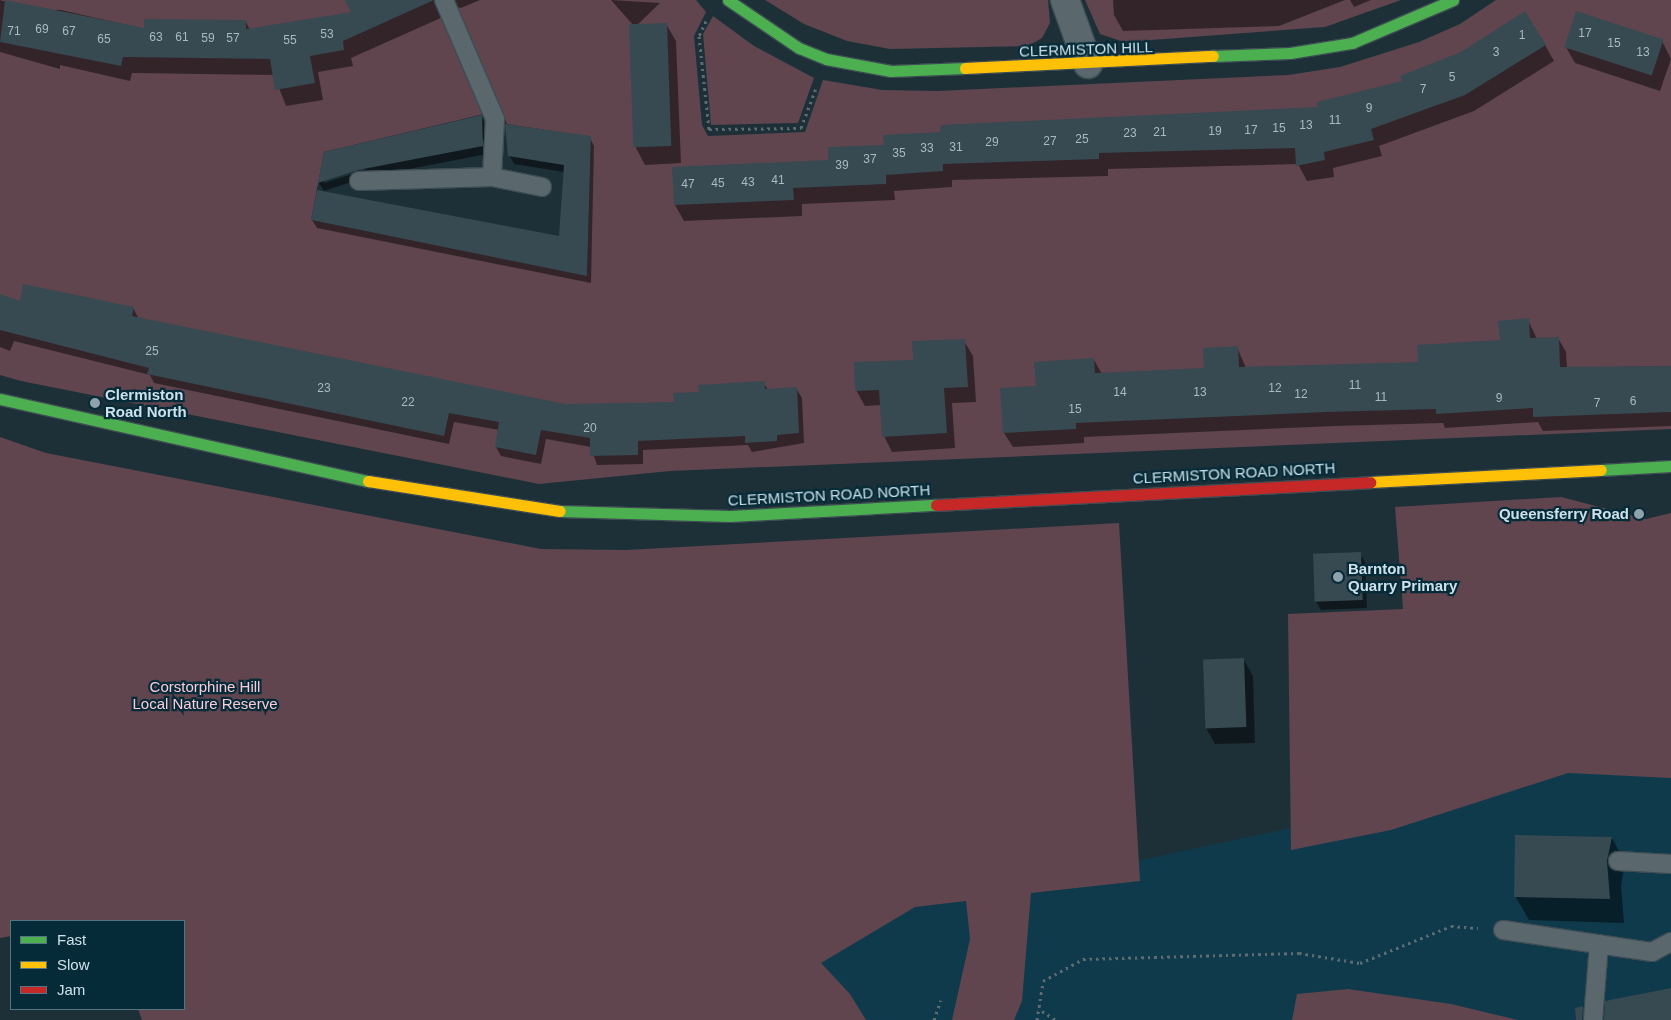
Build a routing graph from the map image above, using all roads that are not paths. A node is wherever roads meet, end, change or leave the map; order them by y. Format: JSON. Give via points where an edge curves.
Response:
{"nodes":[{"id":1,"x":444,"y":0,"type":"edge"},
{"id":2,"x":728,"y":0,"type":"edge"},
{"id":3,"x":1065,"y":0,"type":"edge"},
{"id":4,"x":1453,"y":0,"type":"edge"},
{"id":5,"x":1088,"y":64,"type":"junction"},
{"id":6,"x":492,"y":177,"type":"junction"},
{"id":7,"x":359,"y":181,"type":"dead end"},
{"id":8,"x":542,"y":187,"type":"dead end"},
{"id":9,"x":0,"y":400,"type":"edge"},
{"id":10,"x":1671,"y":466,"type":"edge"},
{"id":11,"x":1618,"y":861,"type":"dead end"},
{"id":12,"x":1671,"y":864,"type":"edge"},
{"id":13,"x":1503,"y":930,"type":"road end"},
{"id":14,"x":1671,"y":942,"type":"edge"},
{"id":15,"x":1599,"y":944,"type":"junction"},
{"id":16,"x":1593,"y":1020,"type":"edge"}],
"edges":[{"from":1,"to":6,"type":"lane","via":[[495,119]]},
{"from":2,"to":5,"type":"street","name":"CLERMISTON HILL","via":[[799,48],[858,66],[891,71]]},
{"from":3,"to":5,"type":"street"},
{"from":4,"to":5,"type":"street","name":"CLERMISTON HILL","via":[[1352,43],[1290,53]]},
{"from":6,"to":7,"type":"lane"},
{"from":6,"to":8,"type":"lane"},
{"from":9,"to":10,"type":"street","name":"CLERMISTON ROAD NORTH","via":[[340,476],[538,510],[730,516]]},
{"from":11,"to":12,"type":"lane"},
{"from":13,"to":15,"type":"lane"},
{"from":14,"to":15,"type":"lane","via":[[1652,952]]},
{"from":15,"to":16,"type":"lane"}]}
